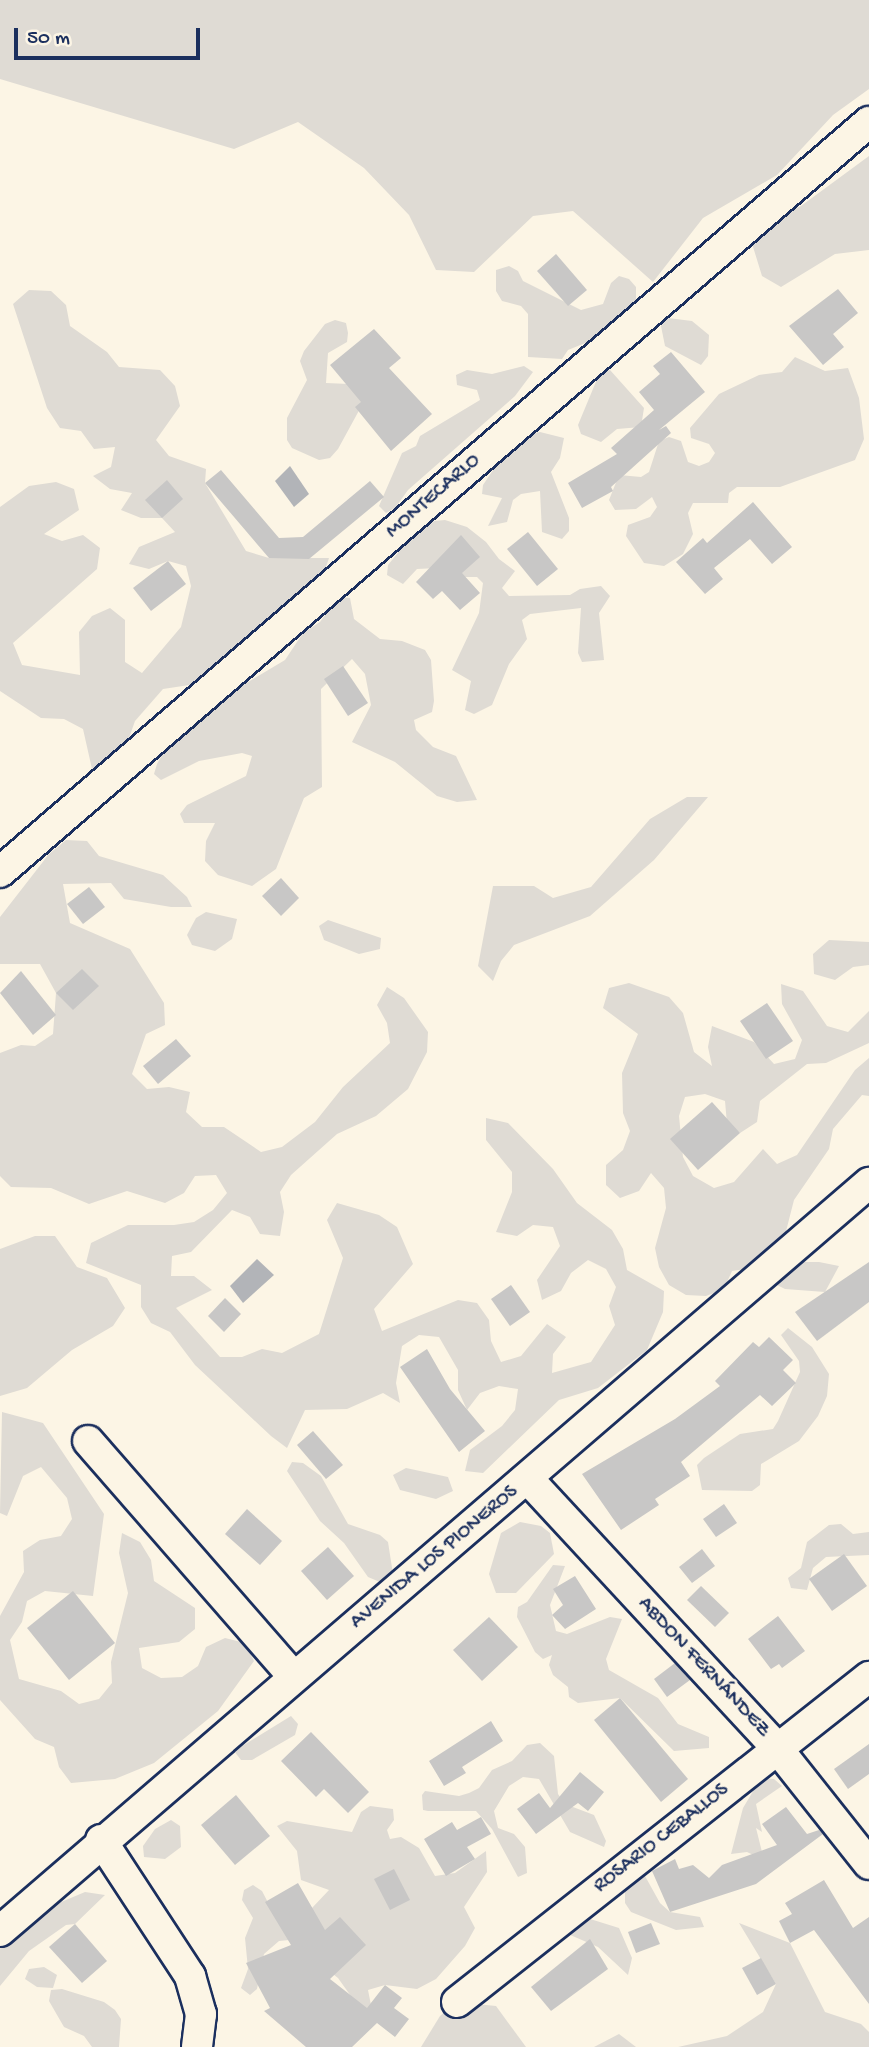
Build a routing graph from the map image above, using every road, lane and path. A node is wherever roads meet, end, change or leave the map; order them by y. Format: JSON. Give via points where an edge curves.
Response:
{"nodes":[{"id":1,"x":869,"y":122,"type":"edge"},
{"id":2,"x":0,"y":872,"type":"edge"},
{"id":3,"x":869,"y":1183,"type":"edge"},
{"id":4,"x":88,"y":1441,"type":"dead end"},
{"id":5,"x":528,"y":1479,"type":"junction"},
{"id":6,"x":294,"y":1677,"type":"junction"},
{"id":7,"x":869,"y":1677,"type":"edge"},
{"id":8,"x":777,"y":1748,"type":"junction"},
{"id":9,"x":102,"y":1840,"type":"junction"},
{"id":10,"x":869,"y":1864,"type":"edge"},
{"id":11,"x":0,"y":1931,"type":"edge"},
{"id":12,"x":457,"y":2002,"type":"dead end"},
{"id":13,"x":197,"y":2047,"type":"edge"}],
"edges":[{"from":1,"to":2,"type":"street","name":"MONTECARLO"},
{"from":3,"to":5,"type":"street","name":"AVENIDA LOS PIONEROS"},
{"from":4,"to":6,"type":"street"},
{"from":5,"to":6,"type":"street","name":"AVENIDA LOS PIONEROS"},
{"from":5,"to":8,"type":"street","name":"ABDON FERNÁNDEZ"},
{"from":6,"to":9,"type":"street","name":"AVENIDA LOS PIONEROS"},
{"from":7,"to":8,"type":"street","name":"ROSARIO CEBALLOS"},
{"from":8,"to":10,"type":"street","name":"ABDON FERNÁNDEZ"},
{"from":8,"to":12,"type":"street","name":"ROSARIO CEBALLOS"},
{"from":9,"to":11,"type":"street","name":"AVENIDA LOS PIONEROS"},
{"from":9,"to":13,"type":"street","via":[[190,1976],[201,2014]]}]}
